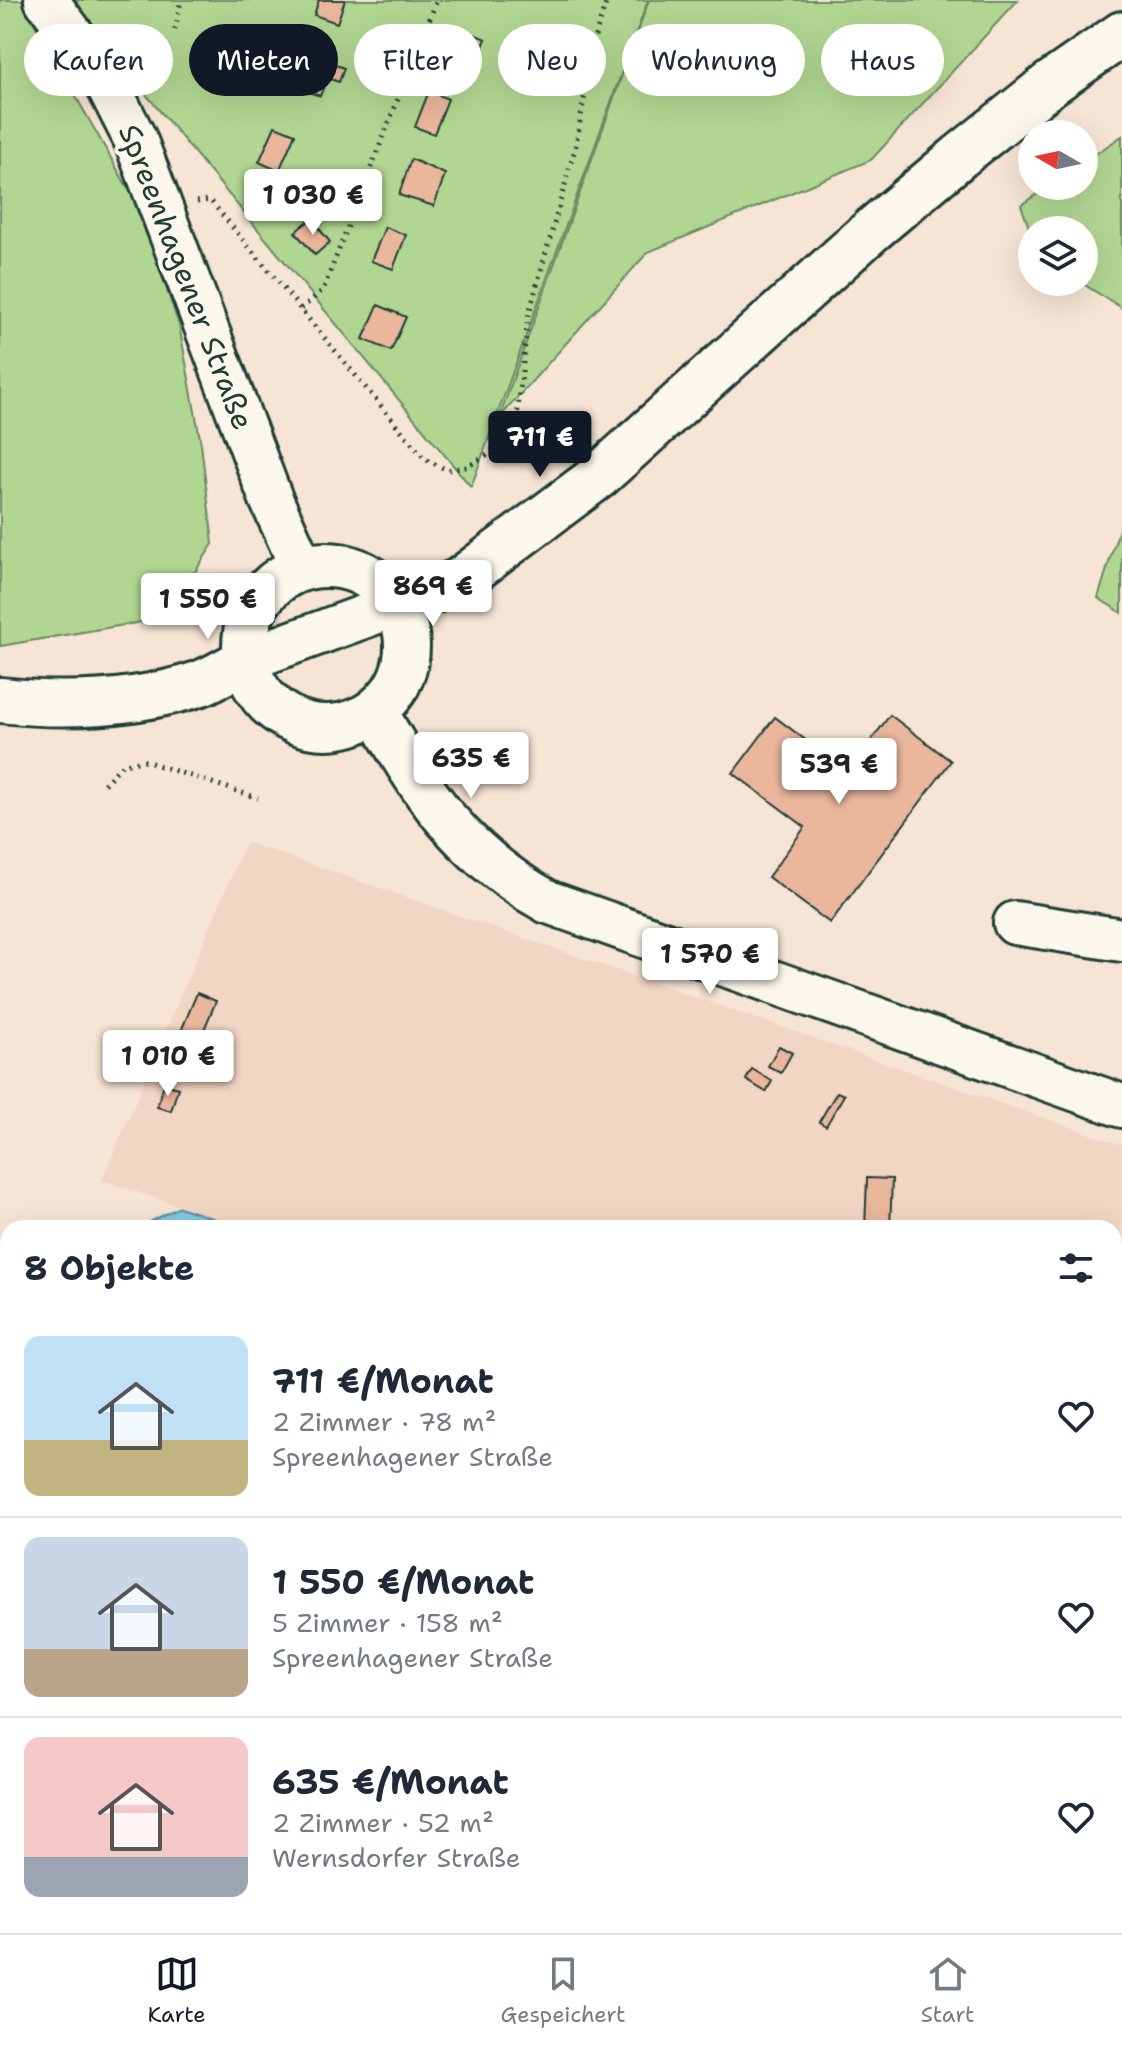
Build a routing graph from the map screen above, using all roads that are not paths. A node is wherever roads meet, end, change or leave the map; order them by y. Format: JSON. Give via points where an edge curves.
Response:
{"nodes":[{"id":1,"x":46,"y":0,"type":"edge"},
{"id":2,"x":1122,"y":34,"type":"edge"},
{"id":3,"x":302,"y":568,"type":"junction"},
{"id":4,"x":396,"y":605,"type":"junction"},
{"id":5,"x":245,"y":660,"type":"junction"},
{"id":6,"x":14,"y":701,"type":"edge"},
{"id":7,"x":376,"y":711,"type":"junction"},
{"id":8,"x":1122,"y":913,"type":"edge"},
{"id":9,"x":1122,"y":940,"type":"edge"},
{"id":10,"x":1122,"y":1106,"type":"edge"}],
"edges":[{"from":1,"to":3,"type":"street","name":"Spreenhagener Straße","via":[[102,74],[135,139]]},
{"from":2,"to":4,"type":"main road","via":[[960,156],[532,529],[459,581]]},
{"from":3,"to":4,"type":"main road","via":[[356,570],[386,590]]},
{"from":3,"to":5,"type":"main road","via":[[281,578],[250,614]]},
{"from":4,"to":5,"type":"street"},
{"from":4,"to":7,"type":"main road","via":[[405,627],[403,673]]},
{"from":5,"to":6,"type":"main road","via":[[203,682],[166,692],[104,702]]},
{"from":5,"to":7,"type":"main road","via":[[268,705],[288,719],[333,728]]},
{"from":7,"to":10,"type":"street","via":[[425,796],[469,846],[525,889],[573,913]]},
{"from":8,"to":9,"type":"street","via":[[1034,927]]}]}
